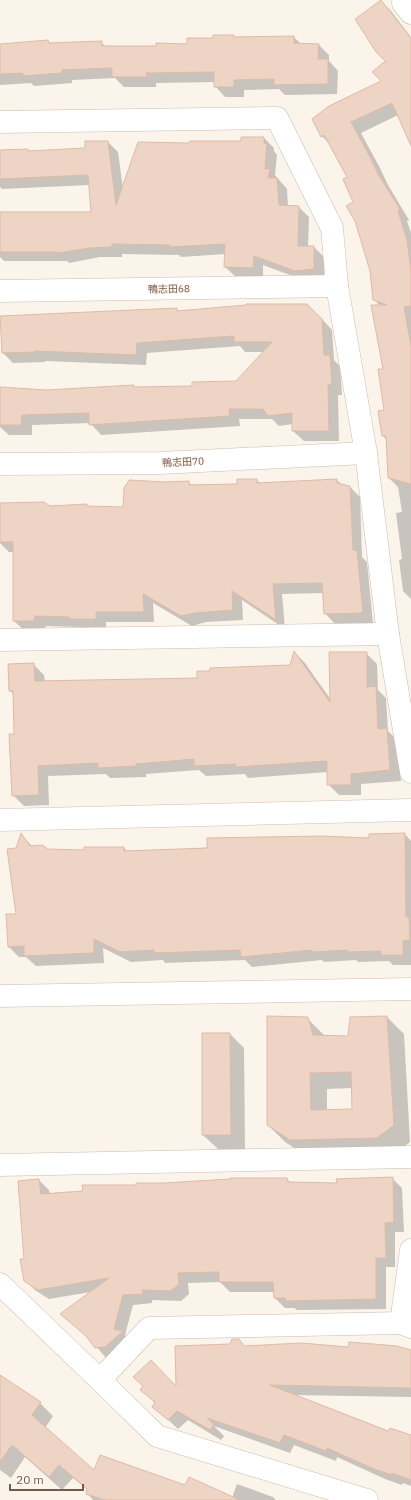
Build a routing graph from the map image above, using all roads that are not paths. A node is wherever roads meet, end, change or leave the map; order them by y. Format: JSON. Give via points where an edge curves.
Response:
{"nodes":[{"id":1,"x":0,"y":122,"type":"edge"},
{"id":2,"x":337,"y":286,"type":"junction"},
{"id":3,"x":0,"y":291,"type":"edge"},
{"id":4,"x":366,"y":453,"type":"junction"},
{"id":5,"x":0,"y":464,"type":"edge"},
{"id":6,"x":388,"y":634,"type":"junction"},
{"id":7,"x":0,"y":640,"type":"edge"},
{"id":8,"x":411,"y":772,"type":"edge"},
{"id":9,"x":411,"y":810,"type":"edge"},
{"id":10,"x":0,"y":820,"type":"edge"},
{"id":11,"x":411,"y":989,"type":"edge"},
{"id":12,"x":0,"y":996,"type":"edge"},
{"id":13,"x":411,"y":1157,"type":"edge"},
{"id":14,"x":0,"y":1165,"type":"edge"},
{"id":15,"x":411,"y":1250,"type":"edge"},
{"id":16,"x":0,"y":1284,"type":"edge"},
{"id":17,"x":406,"y":1325,"type":"edge"},
{"id":18,"x":100,"y":1380,"type":"junction"},
{"id":19,"x":367,"y":1500,"type":"edge"}],
"edges":[{"from":1,"to":2,"type":"street","via":[[277,118],[332,228]]},
{"from":2,"to":3,"type":"street","name":"鴨志田68"},
{"from":2,"to":4,"type":"street"},
{"from":4,"to":5,"type":"street","name":"鴨志田70","via":[[160,463]]},
{"from":4,"to":6,"type":"street"},
{"from":6,"to":7,"type":"street"},
{"from":6,"to":8,"type":"street"},
{"from":9,"to":10,"type":"street"},
{"from":11,"to":12,"type":"street"},
{"from":13,"to":14,"type":"street"},
{"from":15,"to":17,"type":"street"},
{"from":16,"to":18,"type":"street"},
{"from":17,"to":18,"type":"street","via":[[149,1328]]},
{"from":18,"to":19,"type":"street","via":[[157,1436]]}]}
